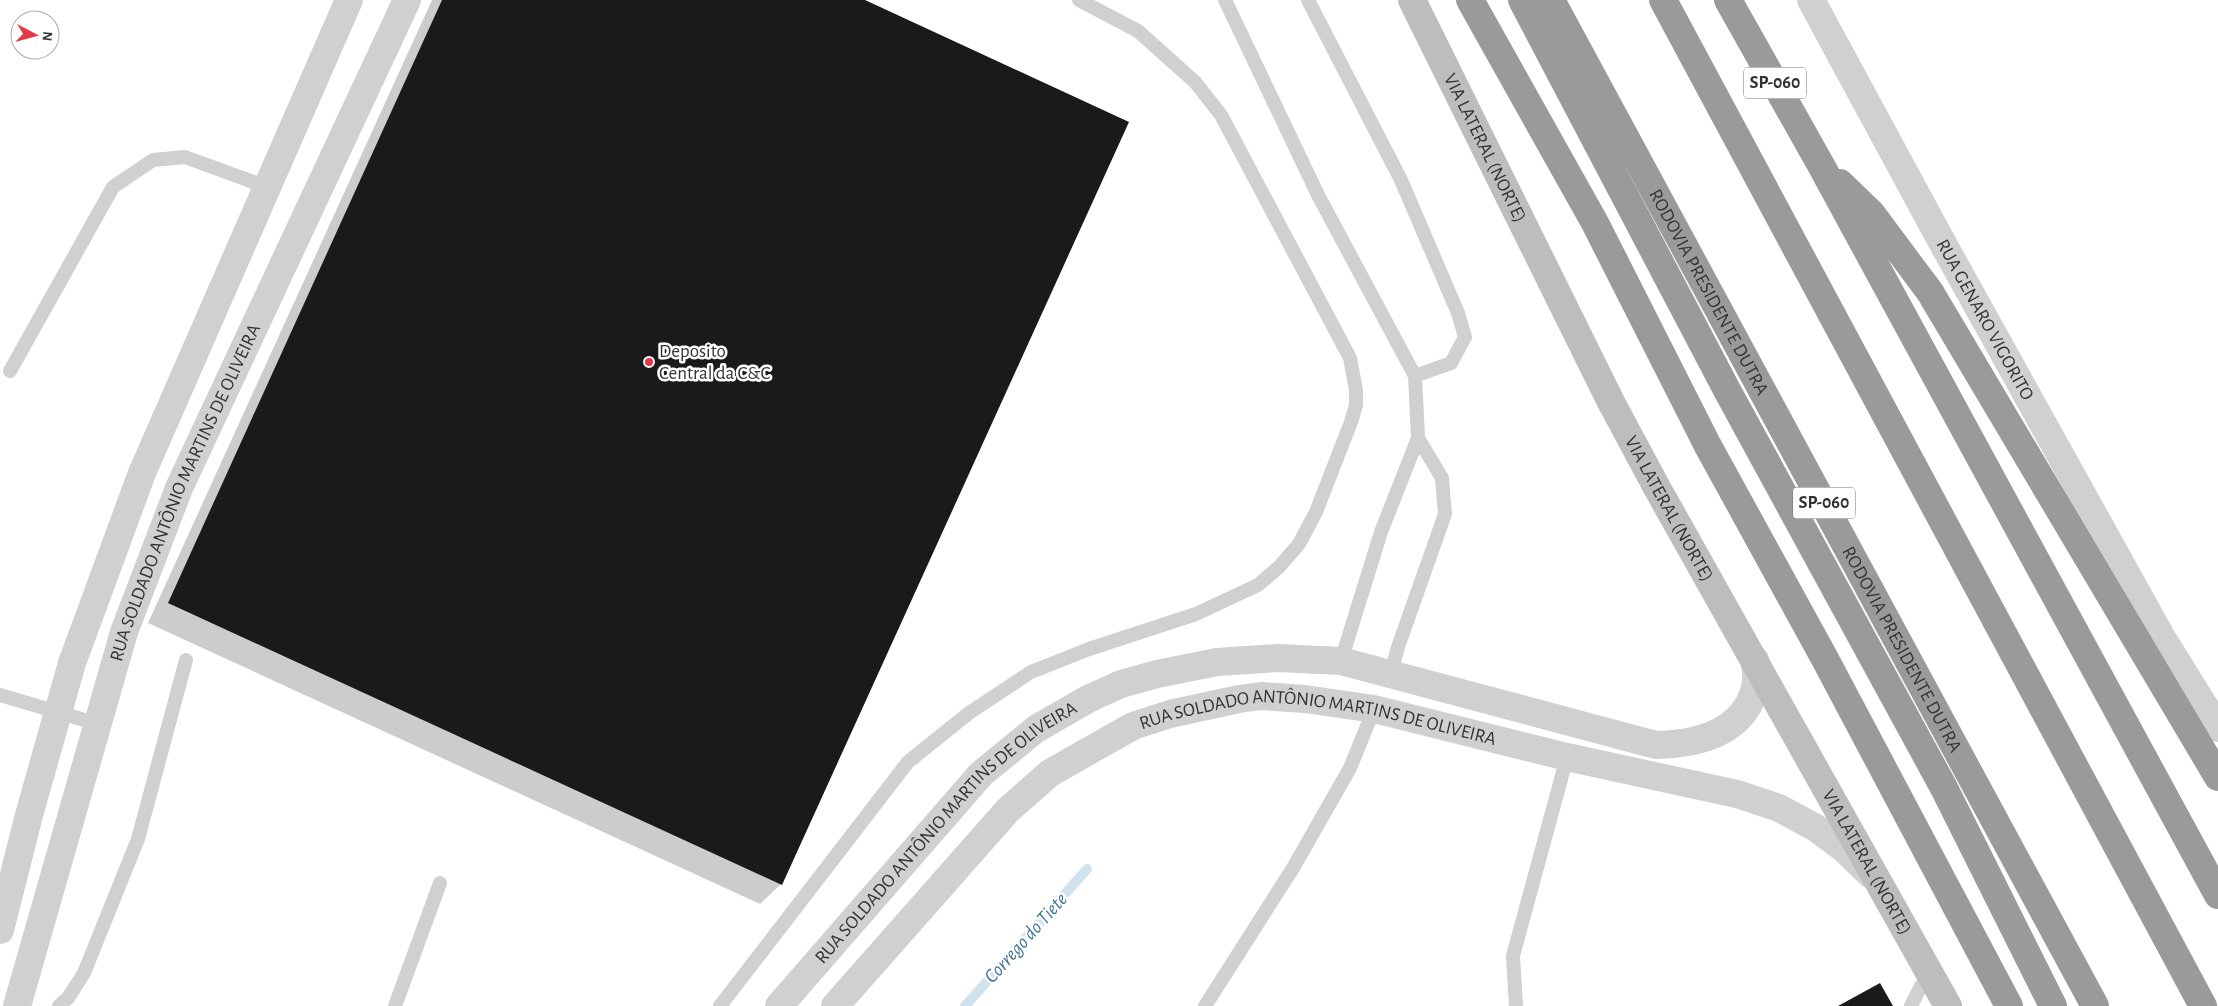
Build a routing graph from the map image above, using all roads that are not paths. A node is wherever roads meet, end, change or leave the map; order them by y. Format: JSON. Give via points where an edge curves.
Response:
{"nodes":[{"id":1,"x":349,"y":0,"type":"edge"},
{"id":2,"x":407,"y":0,"type":"edge"},
{"id":3,"x":1079,"y":0,"type":"edge"},
{"id":4,"x":1225,"y":0,"type":"edge"},
{"id":5,"x":1308,"y":0,"type":"edge"},
{"id":6,"x":1412,"y":0,"type":"edge"},
{"id":7,"x":1470,"y":0,"type":"edge"},
{"id":8,"x":1522,"y":0,"type":"edge"},
{"id":9,"x":1551,"y":0,"type":"edge"},
{"id":10,"x":1662,"y":0,"type":"edge"},
{"id":11,"x":1728,"y":0,"type":"edge"},
{"id":12,"x":1811,"y":0,"type":"edge"},
{"id":13,"x":1822,"y":167,"type":"junction"},
{"id":14,"x":267,"y":187,"type":"junction"},
{"id":15,"x":10,"y":371,"type":"dead end"},
{"id":16,"x":1415,"y":376,"type":"junction"},
{"id":17,"x":1418,"y":438,"type":"junction"},
{"id":18,"x":186,"y":660,"type":"dead end"},
{"id":19,"x":1755,"y":660,"type":"junction"},
{"id":20,"x":1341,"y":662,"type":"junction"},
{"id":21,"x":1390,"y":676,"type":"junction"},
{"id":22,"x":0,"y":694,"type":"edge"},
{"id":23,"x":1374,"y":709,"type":"junction"},
{"id":24,"x":58,"y":712,"type":"junction"},
{"id":25,"x":98,"y":724,"type":"junction"},
{"id":26,"x":2218,"y":728,"type":"edge"},
{"id":27,"x":1567,"y":757,"type":"junction"},
{"id":28,"x":2218,"y":777,"type":"edge"},
{"id":29,"x":440,"y":883,"type":"dead end"},
{"id":30,"x":1882,"y":886,"type":"junction"},
{"id":31,"x":2218,"y":895,"type":"edge"},
{"id":32,"x":0,"y":930,"type":"edge"},
{"id":33,"x":1932,"y":974,"type":"junction"},
{"id":34,"x":17,"y":1006,"type":"edge"},
{"id":35,"x":59,"y":1006,"type":"edge"},
{"id":36,"x":395,"y":1006,"type":"edge"},
{"id":37,"x":720,"y":1006,"type":"edge"},
{"id":38,"x":779,"y":1006,"type":"edge"},
{"id":39,"x":835,"y":1006,"type":"edge"},
{"id":40,"x":1205,"y":1006,"type":"edge"},
{"id":41,"x":1516,"y":1006,"type":"edge"},
{"id":42,"x":1911,"y":1006,"type":"edge"},
{"id":43,"x":1948,"y":1006,"type":"edge"},
{"id":44,"x":2008,"y":1006,"type":"edge"},
{"id":45,"x":2053,"y":1006,"type":"edge"},
{"id":46,"x":2095,"y":1006,"type":"edge"},
{"id":47,"x":2203,"y":1006,"type":"edge"}],
"edges":[{"from":1,"to":14,"type":"street"},
{"from":2,"to":25,"type":"street","name":"RUA SOLDADO ANTÔNIO MARTINS DE OLIVEIRA","via":[[179,488],[124,632]]},
{"from":3,"to":37,"type":"lane","via":[[1138,31],[1195,82],[1221,115],[1346,350],[1356,390],[1351,422],[1316,512],[1299,544],[1279,567],[1258,585],[1196,614],[1031,672],[969,713],[908,762]]},
{"from":4,"to":16,"type":"lane","via":[[1318,196]]},
{"from":5,"to":16,"type":"lane","via":[[1401,180],[1465,337],[1451,363]]},
{"from":6,"to":19,"type":"main road","name":"VIA LATERAL (NORTE)","via":[[1611,402]]},
{"from":7,"to":44,"type":"highway","via":[[1595,223],[1708,446],[1825,659]]},
{"from":8,"to":45,"type":"highway","via":[[1724,384],[1944,788]]},
{"from":9,"to":46,"type":"highway","name":"RODOVIA PRESIDENTE DUTRA","number":"SP-060"},
{"from":10,"to":47,"type":"highway","number":"SP-060"},
{"from":11,"to":13,"type":"highway","number":"SP-060"},
{"from":12,"to":26,"type":"street","name":"RUA GENARO VIGORITO","via":[[2162,638]]},
{"from":13,"to":28,"type":"highway","via":[[1871,213],[1930,292]]},
{"from":13,"to":31,"type":"highway","number":"SP-060"},
{"from":14,"to":15,"type":"lane","via":[[185,157],[153,160],[114,187]]},
{"from":14,"to":24,"type":"street","via":[[142,473],[72,663]]},
{"from":16,"to":17,"type":"lane"},
{"from":17,"to":20,"type":"lane","via":[[1381,532]]},
{"from":17,"to":21,"type":"lane","via":[[1442,478],[1445,514]]},
{"from":18,"to":35,"type":"lane","via":[[138,839],[84,973]]},
{"from":19,"to":21,"type":"street","name":"RUA SOLDADO ANTÔNIO MARTINS DE OLIVEIRA","via":[[1756,683],[1737,719],[1714,735],[1687,743],[1656,745]]},
{"from":19,"to":30,"type":"main road","name":"VIA LATERAL (NORTE)"},
{"from":20,"to":21,"type":"street","name":"RUA SOLDADO ANTÔNIO MARTINS DE OLIVEIRA"},
{"from":20,"to":38,"type":"street","name":"RUA SOLDADO ANTÔNIO MARTINS DE OLIVEIRA","via":[[1278,658],[1189,666],[1121,684],[1088,699],[1036,730],[981,774]]},
{"from":22,"to":24,"type":"lane"},
{"from":23,"to":27,"type":"street","name":"RUA SOLDADO ANTÔNIO MARTINS DE OLIVEIRA"},
{"from":23,"to":39,"type":"street","name":"RUA SOLDADO ANTÔNIO MARTINS DE OLIVEIRA","via":[[1261,696],[1170,714],[1133,726],[1105,741],[1050,773],[1008,810]]},
{"from":23,"to":40,"type":"lane","via":[[1350,768],[1293,868]]},
{"from":24,"to":25,"type":"lane"},
{"from":24,"to":32,"type":"street"},
{"from":25,"to":34,"type":"street","name":"RUA SOLDADO ANTÔNIO MARTINS DE OLIVEIRA"},
{"from":27,"to":30,"type":"street","name":"RUA SOLDADO ANTÔNIO MARTINS DE OLIVEIRA","via":[[1737,794],[1779,808],[1844,848]]},
{"from":27,"to":41,"type":"lane","via":[[1513,956]]},
{"from":29,"to":36,"type":"lane"},
{"from":30,"to":33,"type":"main road","name":"VIA LATERAL (NORTE)"},
{"from":33,"to":42,"type":"lane","via":[[1921,986]]},
{"from":33,"to":43,"type":"main road","name":"VIA LATERAL (NORTE)"}]}
